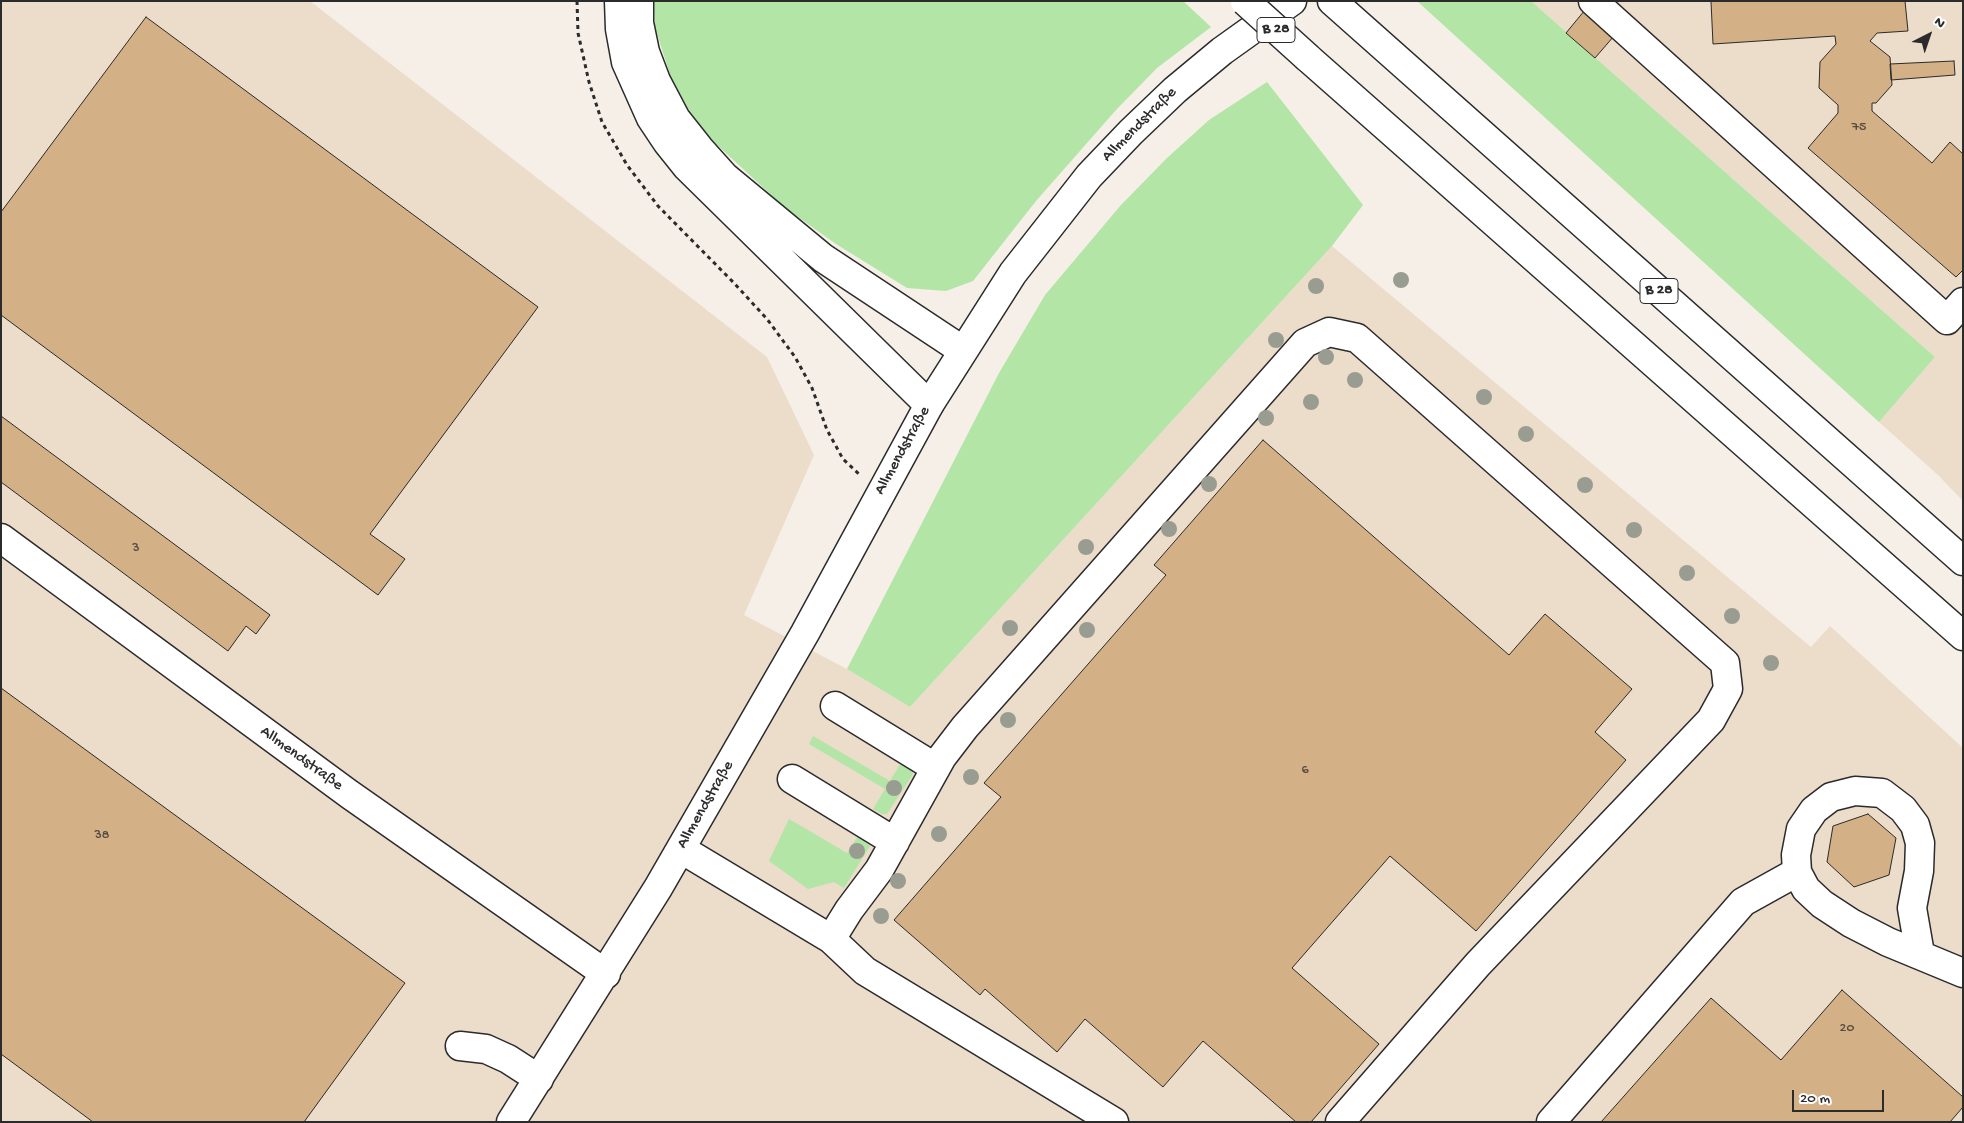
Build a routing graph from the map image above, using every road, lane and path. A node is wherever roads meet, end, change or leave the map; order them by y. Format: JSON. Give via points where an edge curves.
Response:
{"nodes":[{"id":1,"x":577,"y":1,"type":"edge"},
{"id":2,"x":618,"y":1,"type":"edge"},
{"id":3,"x":639,"y":1,"type":"edge"},
{"id":4,"x":1245,"y":1,"type":"edge"},
{"id":5,"x":1292,"y":1,"type":"edge"},
{"id":6,"x":1332,"y":1,"type":"edge"},
{"id":7,"x":1594,"y":1,"type":"edge"},
{"id":8,"x":1621,"y":10,"type":"edge"},
{"id":9,"x":1963,"y":302,"type":"edge"},
{"id":10,"x":962,"y":350,"type":"junction"},
{"id":11,"x":929,"y":405,"type":"junction"},
{"id":12,"x":880,"y":492,"type":"junction"},
{"id":13,"x":1,"y":538,"type":"edge"},
{"id":14,"x":1963,"y":561,"type":"edge"},
{"id":15,"x":1963,"y":636,"type":"edge"},
{"id":16,"x":835,"y":706,"type":"dead end"},
{"id":17,"x":936,"y":768,"type":"junction"},
{"id":18,"x":792,"y":779,"type":"dead end"},
{"id":19,"x":895,"y":842,"type":"junction"},
{"id":20,"x":681,"y":849,"type":"junction"},
{"id":21,"x":1797,"y":872,"type":"junction"},
{"id":22,"x":831,"y":939,"type":"junction"},
{"id":23,"x":1920,"y":954,"type":"junction"},
{"id":24,"x":1963,"y":973,"type":"edge"},
{"id":25,"x":606,"y":974,"type":"junction"},
{"id":26,"x":460,"y":1046,"type":"dead end"},
{"id":27,"x":539,"y":1079,"type":"junction"},
{"id":28,"x":511,"y":1122,"type":"edge"},
{"id":29,"x":1114,"y":1122,"type":"edge"},
{"id":30,"x":1340,"y":1122,"type":"edge"},
{"id":31,"x":1551,"y":1122,"type":"edge"}],
"edges":[{"from":1,"to":12,"type":"path","via":[[578,34],[589,82],[602,122],[627,165],[658,206],[767,319],[796,357],[843,459]]},
{"from":2,"to":11,"type":"main road","via":[[626,62],[651,118],[667,142],[688,167]]},
{"from":3,"to":10,"type":"main road","via":[[639,23],[645,52],[656,81],[676,119],[725,177],[823,258]]},
{"from":4,"to":15,"type":"main road","number":"B 28","bridge":true},
{"from":5,"to":10,"type":"main road","name":"Allmendstraße","via":[[1182,84],[1119,144],[1044,231]]},
{"from":6,"to":14,"type":"main road","number":"B 28"},
{"from":7,"to":8,"type":"main road"},
{"from":8,"to":9,"type":"main road","via":[[1947,320]]},
{"from":10,"to":11,"type":"main road","name":"Allmendstraße"},
{"from":11,"to":12,"type":"main road","name":"Allmendstraße"},
{"from":12,"to":20,"type":"main road","name":"Allmendstraße","via":[[805,633]]},
{"from":13,"to":25,"type":"main road","name":"Allmendstraße","via":[[349,794]]},
{"from":16,"to":17,"type":"main road"},
{"from":17,"to":19,"type":"main road"},
{"from":17,"to":30,"type":"main road","via":[[965,726],[1304,343],[1328,332],[1357,338],[1725,663],[1728,688],[1711,720],[1478,964]]},
{"from":18,"to":19,"type":"main road"},
{"from":19,"to":22,"type":"main road"},
{"from":20,"to":22,"type":"main road"},
{"from":20,"to":25,"type":"main road","name":"Allmendstraße"},
{"from":21,"to":23,"type":"main road","via":[[1806,890],[1822,904],[1851,923]]},
{"from":21,"to":23,"type":"main road","via":[[1796,855],[1802,829],[1814,810],[1831,798],[1854,791],[1882,793],[1904,809],[1915,824],[1920,843],[1920,871],[1912,908]]},
{"from":21,"to":31,"type":"main road","via":[[1743,902]]},
{"from":22,"to":29,"type":"main road","via":[[865,971]]},
{"from":23,"to":24,"type":"main road"},
{"from":25,"to":27,"type":"main road","name":"Allmendstraße"},
{"from":26,"to":27,"type":"main road","via":[[486,1049]]},
{"from":27,"to":28,"type":"main road","name":"Allmendstraße"}]}
